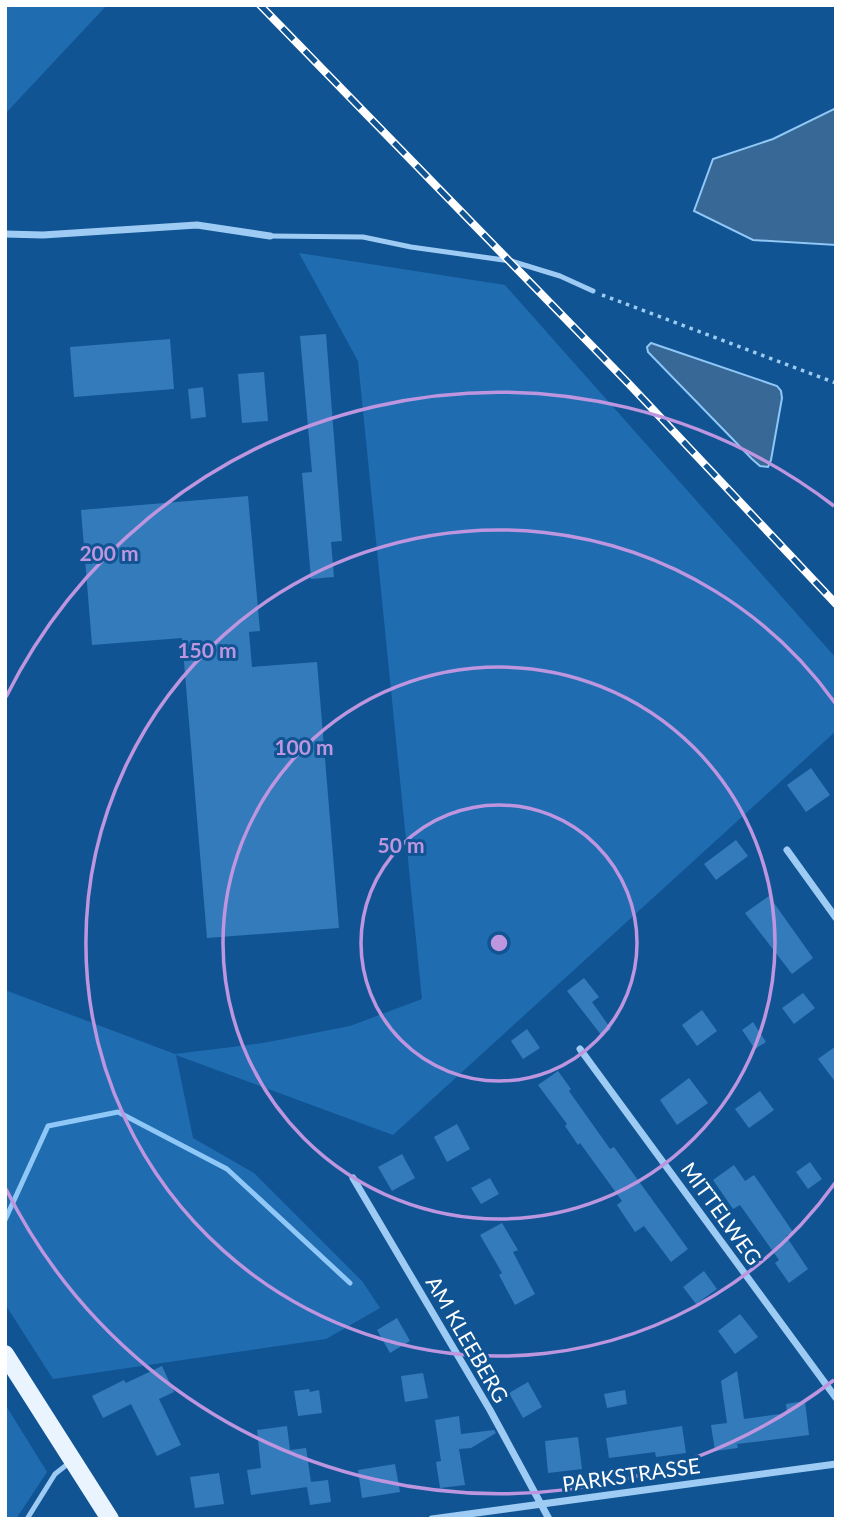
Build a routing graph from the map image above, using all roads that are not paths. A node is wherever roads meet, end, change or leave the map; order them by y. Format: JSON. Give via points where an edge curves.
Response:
{"nodes":[{"id":1,"x":5,"y":234,"type":"edge"},
{"id":2,"x":270,"y":236,"type":"joint"},
{"id":3,"x":593,"y":291,"type":"road end"},
{"id":4,"x":787,"y":850,"type":"dead end"},
{"id":5,"x":836,"y":918,"type":"edge"},
{"id":6,"x":580,"y":1049,"type":"dead end"},
{"id":7,"x":354,"y":1178,"type":"dead end"},
{"id":8,"x":5,"y":1354,"type":"edge"},
{"id":9,"x":836,"y":1398,"type":"edge"},
{"id":10,"x":74,"y":1460,"type":"junction"},
{"id":11,"x":836,"y":1464,"type":"edge"},
{"id":12,"x":542,"y":1504,"type":"junction"},
{"id":13,"x":27,"y":1519,"type":"edge"},
{"id":14,"x":110,"y":1519,"type":"edge"},
{"id":15,"x":432,"y":1519,"type":"edge"},
{"id":16,"x":549,"y":1519,"type":"edge"}],
"edges":[{"from":1,"to":2,"type":"street","via":[[197,225]]},
{"from":2,"to":3,"type":"lane","via":[[363,237],[511,261]]},
{"from":4,"to":5,"type":"street"},
{"from":6,"to":9,"type":"street","name":"MITTELWEG"},
{"from":7,"to":12,"type":"street","name":"AM KLEEBERG"},
{"from":8,"to":10,"type":"main road"},
{"from":10,"to":13,"type":"lane","via":[[55,1474]]},
{"from":10,"to":14,"type":"main road"},
{"from":11,"to":12,"type":"street","name":"PARKSTRASSE"},
{"from":12,"to":15,"type":"street","name":"PARKSTRASSE"},
{"from":12,"to":16,"type":"street","name":"AM KLEEBERG"}]}
